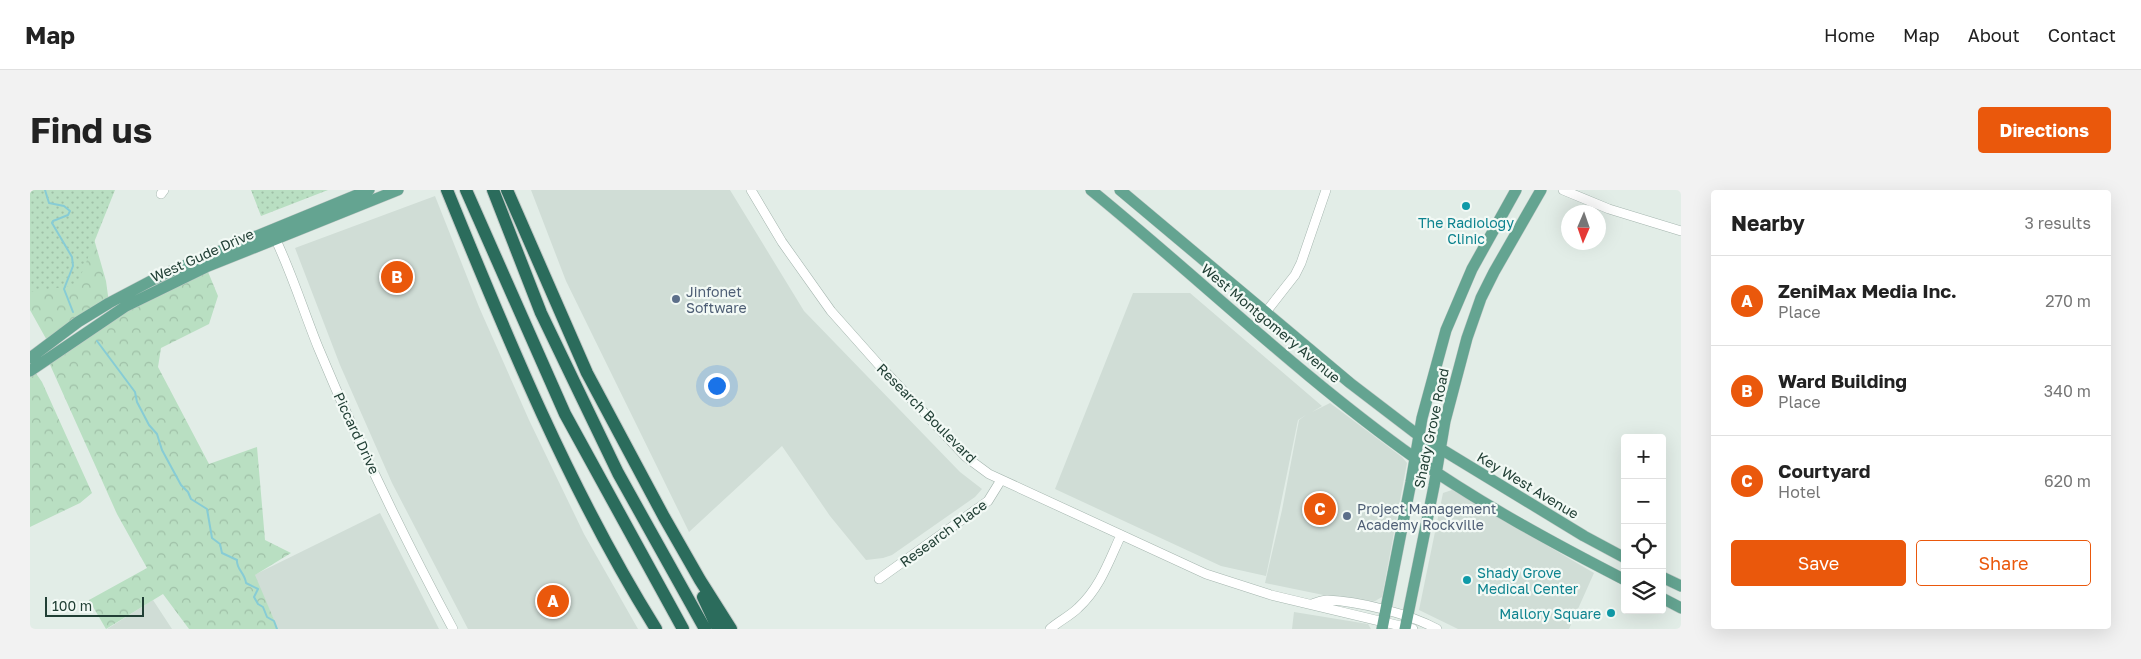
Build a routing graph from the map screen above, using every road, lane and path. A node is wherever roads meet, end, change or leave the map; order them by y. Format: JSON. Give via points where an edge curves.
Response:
{"nodes":[{"id":1,"x":369,"y":190,"type":"edge"},
{"id":2,"x":398,"y":190,"type":"edge"},
{"id":3,"x":447,"y":190,"type":"edge"},
{"id":4,"x":466,"y":190,"type":"edge"},
{"id":5,"x":493,"y":190,"type":"edge"},
{"id":6,"x":507,"y":190,"type":"edge"},
{"id":7,"x":750,"y":190,"type":"edge"},
{"id":8,"x":1091,"y":190,"type":"edge"},
{"id":9,"x":1120,"y":190,"type":"edge"},
{"id":10,"x":1326,"y":190,"type":"edge"},
{"id":11,"x":1516,"y":190,"type":"edge"},
{"id":12,"x":1542,"y":190,"type":"edge"},
{"id":13,"x":1563,"y":190,"type":"edge"},
{"id":14,"x":1681,"y":230,"type":"edge"},
{"id":15,"x":273,"y":235,"type":"junction"},
{"id":16,"x":1266,"y":312,"type":"junction"},
{"id":17,"x":30,"y":358,"type":"edge"},
{"id":18,"x":30,"y":371,"type":"edge"},
{"id":19,"x":1418,"y":435,"type":"junction"},
{"id":20,"x":1440,"y":449,"type":"junction"},
{"id":21,"x":1415,"y":458,"type":"junction"},
{"id":22,"x":1436,"y":472,"type":"junction"},
{"id":23,"x":1001,"y":480,"type":"junction"},
{"id":24,"x":1457,"y":485,"type":"junction"},
{"id":25,"x":1432,"y":498,"type":"junction"},
{"id":26,"x":664,"y":517,"type":"junction"},
{"id":27,"x":1121,"y":535,"type":"junction"},
{"id":28,"x":1621,"y":556,"type":"edge"},
{"id":29,"x":1621,"y":578,"type":"edge"},
{"id":30,"x":879,"y":579,"type":"dead end"},
{"id":31,"x":1666,"y":579,"type":"edge"},
{"id":32,"x":1681,"y":586,"type":"edge"},
{"id":33,"x":1666,"y":600,"type":"edge"},
{"id":34,"x":1681,"y":608,"type":"edge"},
{"id":35,"x":1383,"y":620,"type":"edge"},
{"id":36,"x":1408,"y":625,"type":"edge"},
{"id":37,"x":454,"y":629,"type":"edge"},
{"id":38,"x":656,"y":629,"type":"edge"},
{"id":39,"x":683,"y":629,"type":"edge"},
{"id":40,"x":705,"y":629,"type":"edge"},
{"id":41,"x":718,"y":629,"type":"edge"},
{"id":42,"x":731,"y":629,"type":"edge"},
{"id":43,"x":1050,"y":629,"type":"edge"},
{"id":44,"x":1437,"y":629,"type":"edge"}],
"edges":[{"from":1,"to":15,"type":"main road","name":"West Gude Drive"},
{"from":2,"to":15,"type":"main road","name":"West Gude Drive"},
{"from":3,"to":38,"type":"highway","via":[[503,329],[543,417],[598,528]]},
{"from":4,"to":39,"type":"highway","via":[[564,414]]},
{"from":5,"to":40,"type":"highway","via":[[541,313],[618,473]]},
{"from":6,"to":26,"type":"highway","via":[[587,373]]},
{"from":7,"to":23,"type":"street","name":"Research Boulevard","via":[[830,311],[966,457]]},
{"from":8,"to":21,"type":"main road","name":"West Montgomery Avenue","via":[[1300,369]]},
{"from":9,"to":16,"type":"main road","name":"West Montgomery Avenue"},
{"from":10,"to":16,"type":"street","via":[[1301,263]]},
{"from":11,"to":19,"type":"main road","name":"Shady Grove Road","via":[[1472,269],[1446,330]]},
{"from":12,"to":20,"type":"main road","name":"Shady Grove Road","via":[[1481,298],[1453,387]]},
{"from":13,"to":14,"type":"street","via":[[1609,209]]},
{"from":15,"to":17,"type":"main road","name":"West Gude Drive","via":[[164,274],[78,322]]},
{"from":15,"to":18,"type":"main road","name":"West Gude Drive","via":[[126,306]]},
{"from":15,"to":37,"type":"street","name":"Piccard Drive","via":[[357,435]]},
{"from":16,"to":19,"type":"main road","name":"West Montgomery Avenue"},
{"from":19,"to":20,"type":"main road","name":"Key West Avenue"},
{"from":19,"to":21,"type":"main road","name":"Shady Grove Road"},
{"from":20,"to":22,"type":"main road","name":"Shady Grove Road"},
{"from":20,"to":28,"type":"main road","name":"Key West Avenue"},
{"from":21,"to":22,"type":"main road","name":"West Montgomery Avenue"},
{"from":21,"to":35,"type":"main road","name":"Shady Grove Road"},
{"from":22,"to":24,"type":"main road"},
{"from":22,"to":25,"type":"main road","name":"Shady Grove Road"},
{"from":23,"to":27,"type":"street","name":"Research Boulevard"},
{"from":23,"to":30,"type":"street","name":"Research Place","via":[[988,501]]},
{"from":24,"to":25,"type":"main road","via":[[1438,489]]},
{"from":24,"to":29,"type":"main road","via":[[1563,548]]},
{"from":25,"to":36,"type":"main road","name":"Shady Grove Road"},
{"from":26,"to":41,"type":"highway"},
{"from":26,"to":42,"type":"highway"},
{"from":27,"to":35,"type":"street","name":"Research Boulevard","via":[[1206,574],[1311,604],[1325,600],[1370,606]]},
{"from":27,"to":43,"type":"street","via":[[1092,594]]},
{"from":31,"to":32,"type":"main road"},
{"from":33,"to":34,"type":"main road"},
{"from":35,"to":36,"type":"street","name":"Research Boulevard"},
{"from":36,"to":44,"type":"street","name":"Research Boulevard"}]}
